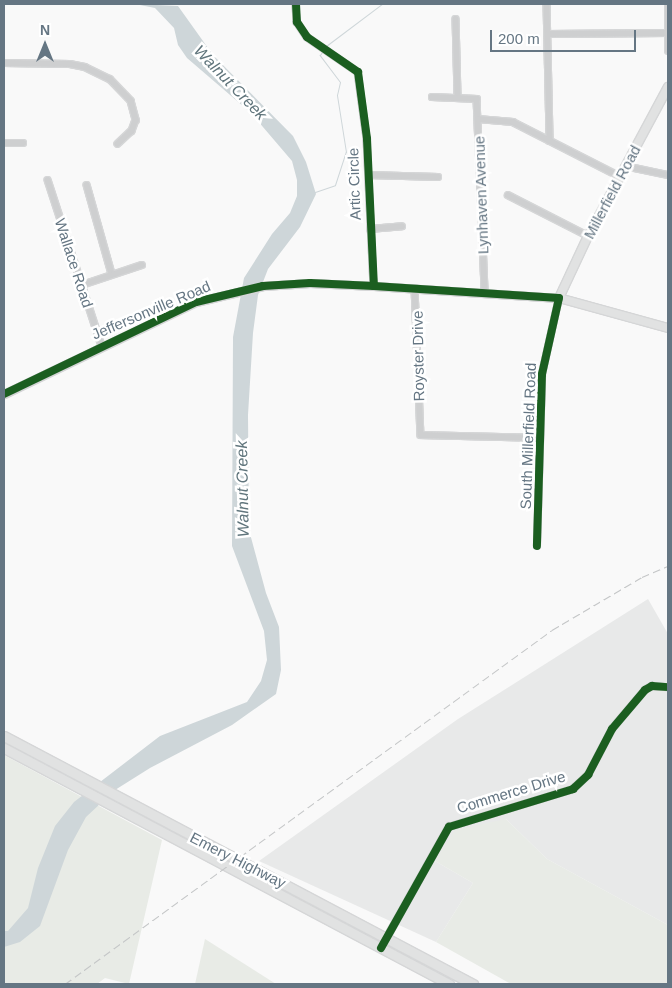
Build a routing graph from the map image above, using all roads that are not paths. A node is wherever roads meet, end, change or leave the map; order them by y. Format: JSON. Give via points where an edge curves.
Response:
{"nodes":[{"id":1,"x":296,"y":4,"type":"edge"},
{"id":2,"x":547,"y":4,"type":"edge"},
{"id":3,"x":668,"y":4,"type":"edge"},
{"id":4,"x":456,"y":19,"type":"dead end"},
{"id":5,"x":668,"y":33,"type":"edge"},
{"id":6,"x":548,"y":34,"type":"junction"},
{"id":7,"x":668,"y":50,"type":"edge"},
{"id":8,"x":4,"y":63,"type":"edge"},
{"id":9,"x":668,"y":87,"type":"edge"},
{"id":10,"x":432,"y":97,"type":"dead end"},
{"id":11,"x":458,"y":97,"type":"junction"},
{"id":12,"x":478,"y":119,"type":"junction"},
{"id":13,"x":550,"y":141,"type":"junction"},
{"id":14,"x":4,"y":143,"type":"edge"},
{"id":15,"x":23,"y":143,"type":"dead end"},
{"id":16,"x":118,"y":144,"type":"dead end"},
{"id":17,"x":626,"y":166,"type":"junction"},
{"id":18,"x":368,"y":175,"type":"junction"},
{"id":19,"x":668,"y":175,"type":"edge"},
{"id":20,"x":620,"y":176,"type":"junction"},
{"id":21,"x":438,"y":177,"type":"dead end"},
{"id":22,"x":48,"y":180,"type":"dead end"},
{"id":23,"x":87,"y":185,"type":"dead end"},
{"id":24,"x":508,"y":195,"type":"dead end"},
{"id":25,"x":402,"y":226,"type":"dead end"},
{"id":26,"x":370,"y":229,"type":"junction"},
{"id":27,"x":588,"y":236,"type":"junction"},
{"id":28,"x":142,"y":265,"type":"dead end"},
{"id":29,"x":112,"y":274,"type":"junction"},
{"id":30,"x":82,"y":285,"type":"junction"},
{"id":31,"x":374,"y":286,"type":"junction"},
{"id":32,"x":416,"y":288,"type":"junction"},
{"id":33,"x":485,"y":291,"type":"junction"},
{"id":34,"x":559,"y":298,"type":"junction"},
{"id":35,"x":668,"y":328,"type":"edge"},
{"id":36,"x":102,"y":346,"type":"junction"},
{"id":37,"x":4,"y":394,"type":"edge"},
{"id":38,"x":540,"y":438,"type":"junction"},
{"id":39,"x":537,"y":546,"type":"dead end"},
{"id":40,"x":668,"y":687,"type":"edge"},
{"id":41,"x":4,"y":736,"type":"edge"},
{"id":42,"x":4,"y":748,"type":"edge"},
{"id":43,"x":173,"y":832,"type":"junction"},
{"id":44,"x":386,"y":938,"type":"junction"},
{"id":45,"x":381,"y":948,"type":"junction"},
{"id":46,"x":449,"y":984,"type":"edge"},
{"id":47,"x":473,"y":984,"type":"edge"}],
"edges":[{"from":1,"to":18,"type":"street","name":"Artic Circle","via":[[297,22],[306,37],[354,66],[360,81]]},
{"from":2,"to":6,"type":"street"},
{"from":3,"to":5,"type":"street"},
{"from":4,"to":11,"type":"street"},
{"from":5,"to":6,"type":"street"},
{"from":5,"to":7,"type":"street"},
{"from":6,"to":13,"type":"street"},
{"from":8,"to":16,"type":"street","via":[[70,64],[110,79],[130,101],[136,120],[132,132]]},
{"from":9,"to":17,"type":"main road","name":"Millerfield Road"},
{"from":10,"to":11,"type":"street"},
{"from":11,"to":12,"type":"street","name":"Lynhaven Avenue","via":[[477,99]]},
{"from":12,"to":13,"type":"street","via":[[506,120]]},
{"from":12,"to":33,"type":"street","name":"Lynhaven Avenue"},
{"from":13,"to":20,"type":"street"},
{"from":14,"to":15,"type":"street"},
{"from":17,"to":19,"type":"street"},
{"from":17,"to":20,"type":"main road","name":"Millerfield Road"},
{"from":18,"to":21,"type":"street"},
{"from":18,"to":26,"type":"street","name":"Artic Circle"},
{"from":20,"to":27,"type":"main road","name":"Millerfield Road"},
{"from":22,"to":30,"type":"street","name":"Wallace Road"},
{"from":23,"to":29,"type":"street"},
{"from":24,"to":27,"type":"street"},
{"from":25,"to":26,"type":"street"},
{"from":26,"to":31,"type":"street","name":"Artic Circle"},
{"from":27,"to":34,"type":"main road","name":"Millerfield Road"},
{"from":28,"to":29,"type":"street"},
{"from":29,"to":30,"type":"street"},
{"from":30,"to":36,"type":"street","name":"Wallace Road"},
{"from":31,"to":32,"type":"street","name":"Jeffersonville Road"},
{"from":31,"to":36,"type":"street","name":"Jeffersonville Road","via":[[291,284],[223,294],[188,306]]},
{"from":32,"to":33,"type":"street","name":"Jeffersonville Road"},
{"from":32,"to":38,"type":"street","name":"Royster Drive","via":[[421,435]]},
{"from":33,"to":34,"type":"street","name":"Jeffersonville Road"},
{"from":34,"to":35,"type":"main road","name":"Jeffersonville Road"},
{"from":34,"to":38,"type":"street","name":"South Millerfield Road","via":[[544,354]]},
{"from":36,"to":37,"type":"street","name":"Jeffersonville Road"},
{"from":38,"to":39,"type":"street","name":"South Millerfield Road"},
{"from":40,"to":44,"type":"street","name":"Commerce Drive","via":[[652,686],[645,690],[616,724],[588,775],[573,788],[449,827]]},
{"from":41,"to":43,"type":"highway","name":"Emery Highway","via":[[123,799]]},
{"from":42,"to":43,"type":"highway","name":"Emery Highway","via":[[116,808]]},
{"from":43,"to":44,"type":"highway","name":"Emery Highway"},
{"from":43,"to":45,"type":"highway","name":"Emery Highway"},
{"from":44,"to":45,"type":"street","name":"Commerce Drive"},
{"from":44,"to":47,"type":"highway","name":"Emery Highway"},
{"from":45,"to":46,"type":"highway","name":"Emery Highway"}]}
